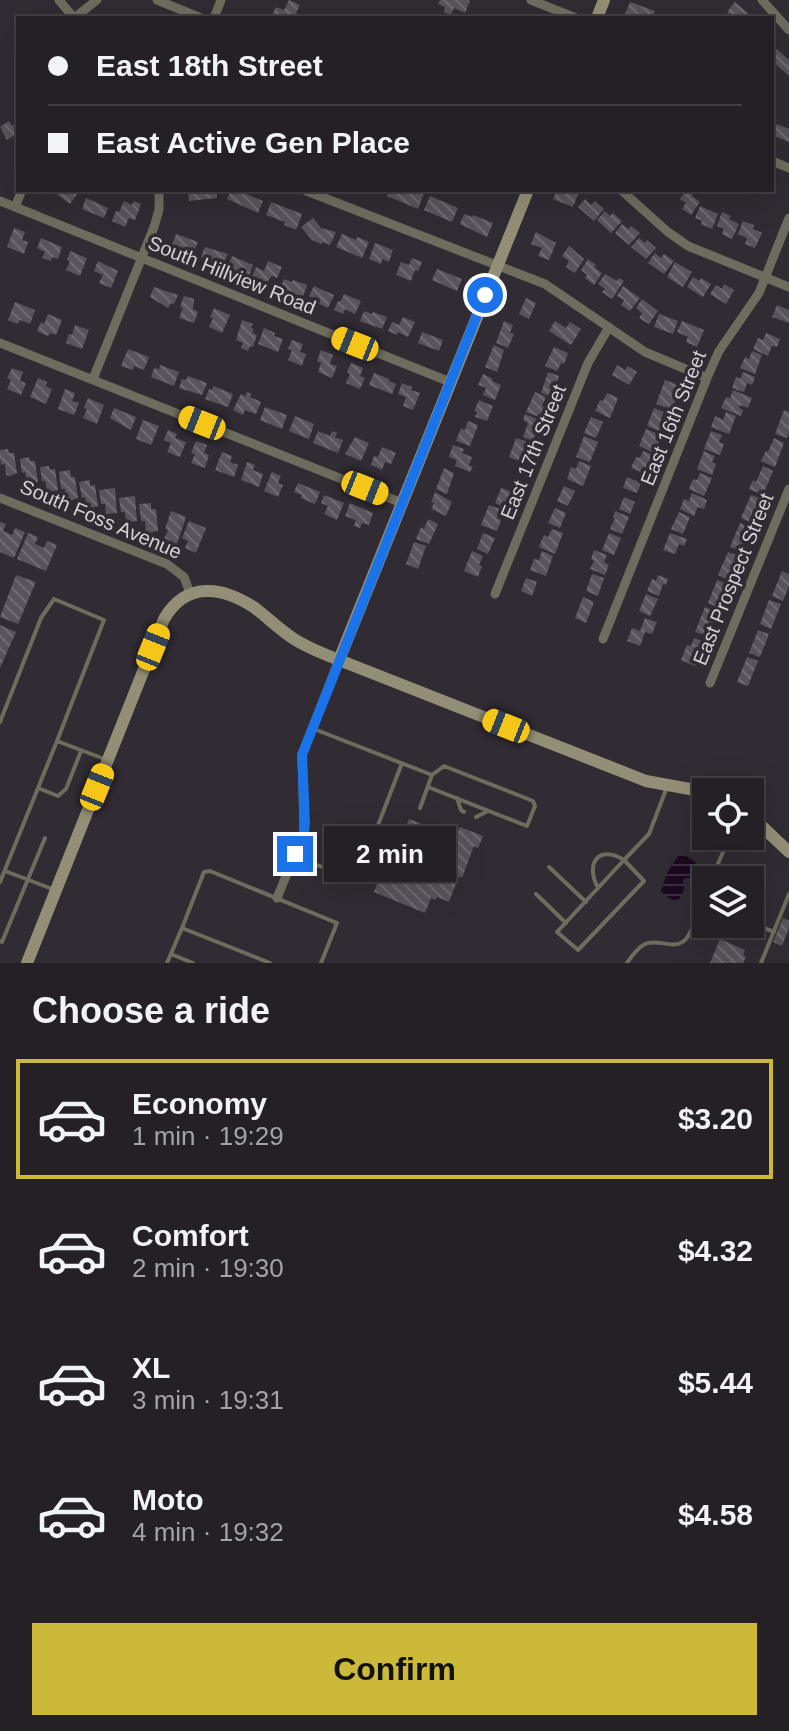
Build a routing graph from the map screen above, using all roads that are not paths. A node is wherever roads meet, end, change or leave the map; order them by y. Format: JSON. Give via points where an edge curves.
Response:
{"nodes":[{"id":1,"x":59,"y":0,"type":"edge"},
{"id":2,"x":97,"y":0,"type":"edge"},
{"id":3,"x":157,"y":0,"type":"edge"},
{"id":4,"x":531,"y":0,"type":"edge"},
{"id":5,"x":762,"y":0,"type":"edge"},
{"id":6,"x":72,"y":16,"type":"edge"},
{"id":7,"x":77,"y":16,"type":"edge"},
{"id":8,"x":196,"y":16,"type":"edge"},
{"id":9,"x":571,"y":16,"type":"edge"},
{"id":10,"x":789,"y":30,"type":"edge"},
{"id":11,"x":21,"y":192,"type":"edge"},
{"id":12,"x":159,"y":192,"type":"edge"},
{"id":13,"x":309,"y":192,"type":"edge"},
{"id":14,"x":527,"y":192,"type":"edge"},
{"id":15,"x":623,"y":192,"type":"edge"},
{"id":16,"x":0,"y":201,"type":"edge"},
{"id":17,"x":15,"y":207,"type":"junction"},
{"id":18,"x":789,"y":218,"type":"edge"},
{"id":19,"x":143,"y":259,"type":"junction"},
{"id":20,"x":497,"y":266,"type":"junction"},
{"id":21,"x":765,"y":278,"type":"junction"},
{"id":22,"x":789,"y":287,"type":"edge"},
{"id":23,"x":609,"y":327,"type":"junction"},
{"id":24,"x":0,"y":343,"type":"edge"},
{"id":25,"x":707,"y":378,"type":"junction"},
{"id":26,"x":93,"y":379,"type":"junction"},
{"id":27,"x":450,"y":382,"type":"junction"},
{"id":28,"x":789,"y":489,"type":"edge"},
{"id":29,"x":0,"y":498,"type":"edge"},
{"id":30,"x":402,"y":503,"type":"junction"},
{"id":31,"x":190,"y":593,"type":"junction"},
{"id":32,"x":495,"y":594,"type":"dead end"},
{"id":33,"x":603,"y":639,"type":"dead end"},
{"id":34,"x":339,"y":660,"type":"junction"},
{"id":35,"x":710,"y":683,"type":"dead end"},
{"id":36,"x":0,"y":693,"type":"edge"},
{"id":37,"x":10,"y":697,"type":"junction"},
{"id":38,"x":0,"y":722,"type":"edge"},
{"id":39,"x":312,"y":728,"type":"junction"},
{"id":40,"x":57,"y":741,"type":"junction"},
{"id":41,"x":81,"y":751,"type":"junction"},
{"id":42,"x":108,"y":761,"type":"junction"},
{"id":43,"x":402,"y":763,"type":"junction"},
{"id":44,"x":432,"y":775,"type":"junction"},
{"id":45,"x":668,"y":785,"type":"junction"},
{"id":46,"x":428,"y":787,"type":"junction"},
{"id":47,"x":37,"y":788,"type":"junction"},
{"id":48,"x":692,"y":789,"type":"edge"},
{"id":49,"x":457,"y":798,"type":"junction"},
{"id":50,"x":420,"y":808,"type":"dead end"},
{"id":51,"x":488,"y":811,"type":"junction"},
{"id":52,"x":464,"y":812,"type":"dead end"},
{"id":53,"x":476,"y":817,"type":"dead end"},
{"id":54,"x":764,"y":828,"type":"edge"},
{"id":55,"x":45,"y":838,"type":"dead end"},
{"id":56,"x":789,"y":852,"type":"edge"},
{"id":57,"x":294,"y":856,"type":"junction"},
{"id":58,"x":624,"y":860,"type":"junction"},
{"id":59,"x":549,"y":867,"type":"dead end"},
{"id":60,"x":5,"y":871,"type":"junction"},
{"id":61,"x":27,"y":879,"type":"junction"},
{"id":62,"x":0,"y":882,"type":"edge"},
{"id":63,"x":598,"y":888,"type":"junction"},
{"id":64,"x":56,"y":891,"type":"junction"},
{"id":65,"x":536,"y":894,"type":"dead end"},
{"id":66,"x":789,"y":894,"type":"edge"},
{"id":67,"x":277,"y":898,"type":"junction"},
{"id":68,"x":586,"y":902,"type":"junction"},
{"id":69,"x":566,"y":923,"type":"junction"},
{"id":70,"x":182,"y":928,"type":"junction"},
{"id":71,"x":692,"y":928,"type":"edge"},
{"id":72,"x":764,"y":928,"type":"edge"},
{"id":73,"x":774,"y":932,"type":"junction"},
{"id":74,"x":0,"y":941,"type":"edge"},
{"id":75,"x":171,"y":954,"type":"junction"},
{"id":76,"x":630,"y":962,"type":"edge"},
{"id":77,"x":27,"y":963,"type":"edge"},
{"id":78,"x":167,"y":963,"type":"edge"},
{"id":79,"x":193,"y":963,"type":"edge"},
{"id":80,"x":270,"y":963,"type":"edge"},
{"id":81,"x":321,"y":963,"type":"edge"},
{"id":82,"x":761,"y":963,"type":"edge"}],
"edges":[{"from":1,"to":6,"type":"street"},
{"from":2,"to":7,"type":"street"},
{"from":3,"to":8,"type":"street"},
{"from":4,"to":9,"type":"street"},
{"from":5,"to":10,"type":"street"},
{"from":11,"to":17,"type":"street"},
{"from":12,"to":19,"type":"street","via":[[159,210]]},
{"from":13,"to":20,"type":"street"},
{"from":14,"to":20,"type":"street"},
{"from":15,"to":21,"type":"street","via":[[688,246]]},
{"from":16,"to":17,"type":"street","name":"South Hillview Road"},
{"from":17,"to":19,"type":"street","name":"South Hillview Road"},
{"from":18,"to":21,"type":"street","name":"East 16th Street"},
{"from":19,"to":26,"type":"street"},
{"from":19,"to":27,"type":"street","name":"South Hillview Road"},
{"from":20,"to":23,"type":"street","via":[[545,284]]},
{"from":20,"to":27,"type":"street"},
{"from":21,"to":22,"type":"street"},
{"from":21,"to":25,"type":"street","name":"East 16th Street"},
{"from":23,"to":25,"type":"street","via":[[645,352]]},
{"from":23,"to":32,"type":"street","name":"East 17th Street","via":[[588,363]]},
{"from":24,"to":26,"type":"street"},
{"from":25,"to":33,"type":"street","name":"East 16th Street"},
{"from":26,"to":30,"type":"street"},
{"from":27,"to":30,"type":"street"},
{"from":28,"to":35,"type":"street","name":"East Prospect Street"},
{"from":29,"to":31,"type":"street","name":"South Foss Avenue","via":[[167,564],[184,577]]},
{"from":30,"to":34,"type":"street"},
{"from":31,"to":34,"type":"street","via":[[216,591],[241,600],[296,641]]},
{"from":31,"to":42,"type":"street","via":[[164,619]]},
{"from":34,"to":39,"type":"street"},
{"from":34,"to":45,"type":"street","via":[[646,781]]},
{"from":36,"to":37,"type":"lane"},
{"from":37,"to":38,"type":"lane"},
{"from":37,"to":40,"type":"lane","via":[[41,618],[54,599],[104,620]]},
{"from":39,"to":43,"type":"lane"},
{"from":39,"to":57,"type":"street","via":[[302,755],[304,832]]},
{"from":40,"to":41,"type":"lane"},
{"from":40,"to":47,"type":"lane"},
{"from":41,"to":42,"type":"lane"},
{"from":41,"to":47,"type":"lane","via":[[62,794]]},
{"from":42,"to":64,"type":"street"},
{"from":43,"to":44,"type":"lane"},
{"from":43,"to":57,"type":"lane","via":[[353,879]]},
{"from":44,"to":46,"type":"lane"},
{"from":44,"to":51,"type":"lane","via":[[444,766],[535,806],[527,826]]},
{"from":45,"to":48,"type":"street"},
{"from":45,"to":58,"type":"lane","via":[[649,834]]},
{"from":46,"to":49,"type":"lane"},
{"from":46,"to":50,"type":"lane"},
{"from":47,"to":60,"type":"lane"},
{"from":49,"to":51,"type":"lane"},
{"from":49,"to":52,"type":"lane"},
{"from":51,"to":53,"type":"lane"},
{"from":54,"to":56,"type":"street"},
{"from":55,"to":61,"type":"lane"},
{"from":57,"to":67,"type":"street"},
{"from":58,"to":63,"type":"lane"},
{"from":58,"to":63,"type":"lane","via":[[607,853],[598,857],[592,868]]},
{"from":58,"to":69,"type":"lane","via":[[644,881],[578,950],[557,932]]},
{"from":59,"to":68,"type":"lane"},
{"from":60,"to":61,"type":"lane"},
{"from":60,"to":62,"type":"lane"},
{"from":61,"to":64,"type":"lane"},
{"from":61,"to":74,"type":"lane"},
{"from":63,"to":68,"type":"lane"},
{"from":64,"to":77,"type":"street"},
{"from":65,"to":69,"type":"lane"},
{"from":66,"to":73,"type":"lane"},
{"from":67,"to":70,"type":"lane","via":[[204,872]]},
{"from":67,"to":81,"type":"lane","via":[[337,923]]},
{"from":68,"to":69,"type":"lane"},
{"from":70,"to":75,"type":"lane"},
{"from":70,"to":80,"type":"lane"},
{"from":71,"to":76,"type":"lane","via":[[683,941],[672,945],[646,944]]},
{"from":72,"to":73,"type":"lane"},
{"from":73,"to":82,"type":"lane"},
{"from":75,"to":78,"type":"lane"},
{"from":75,"to":79,"type":"lane"}]}
